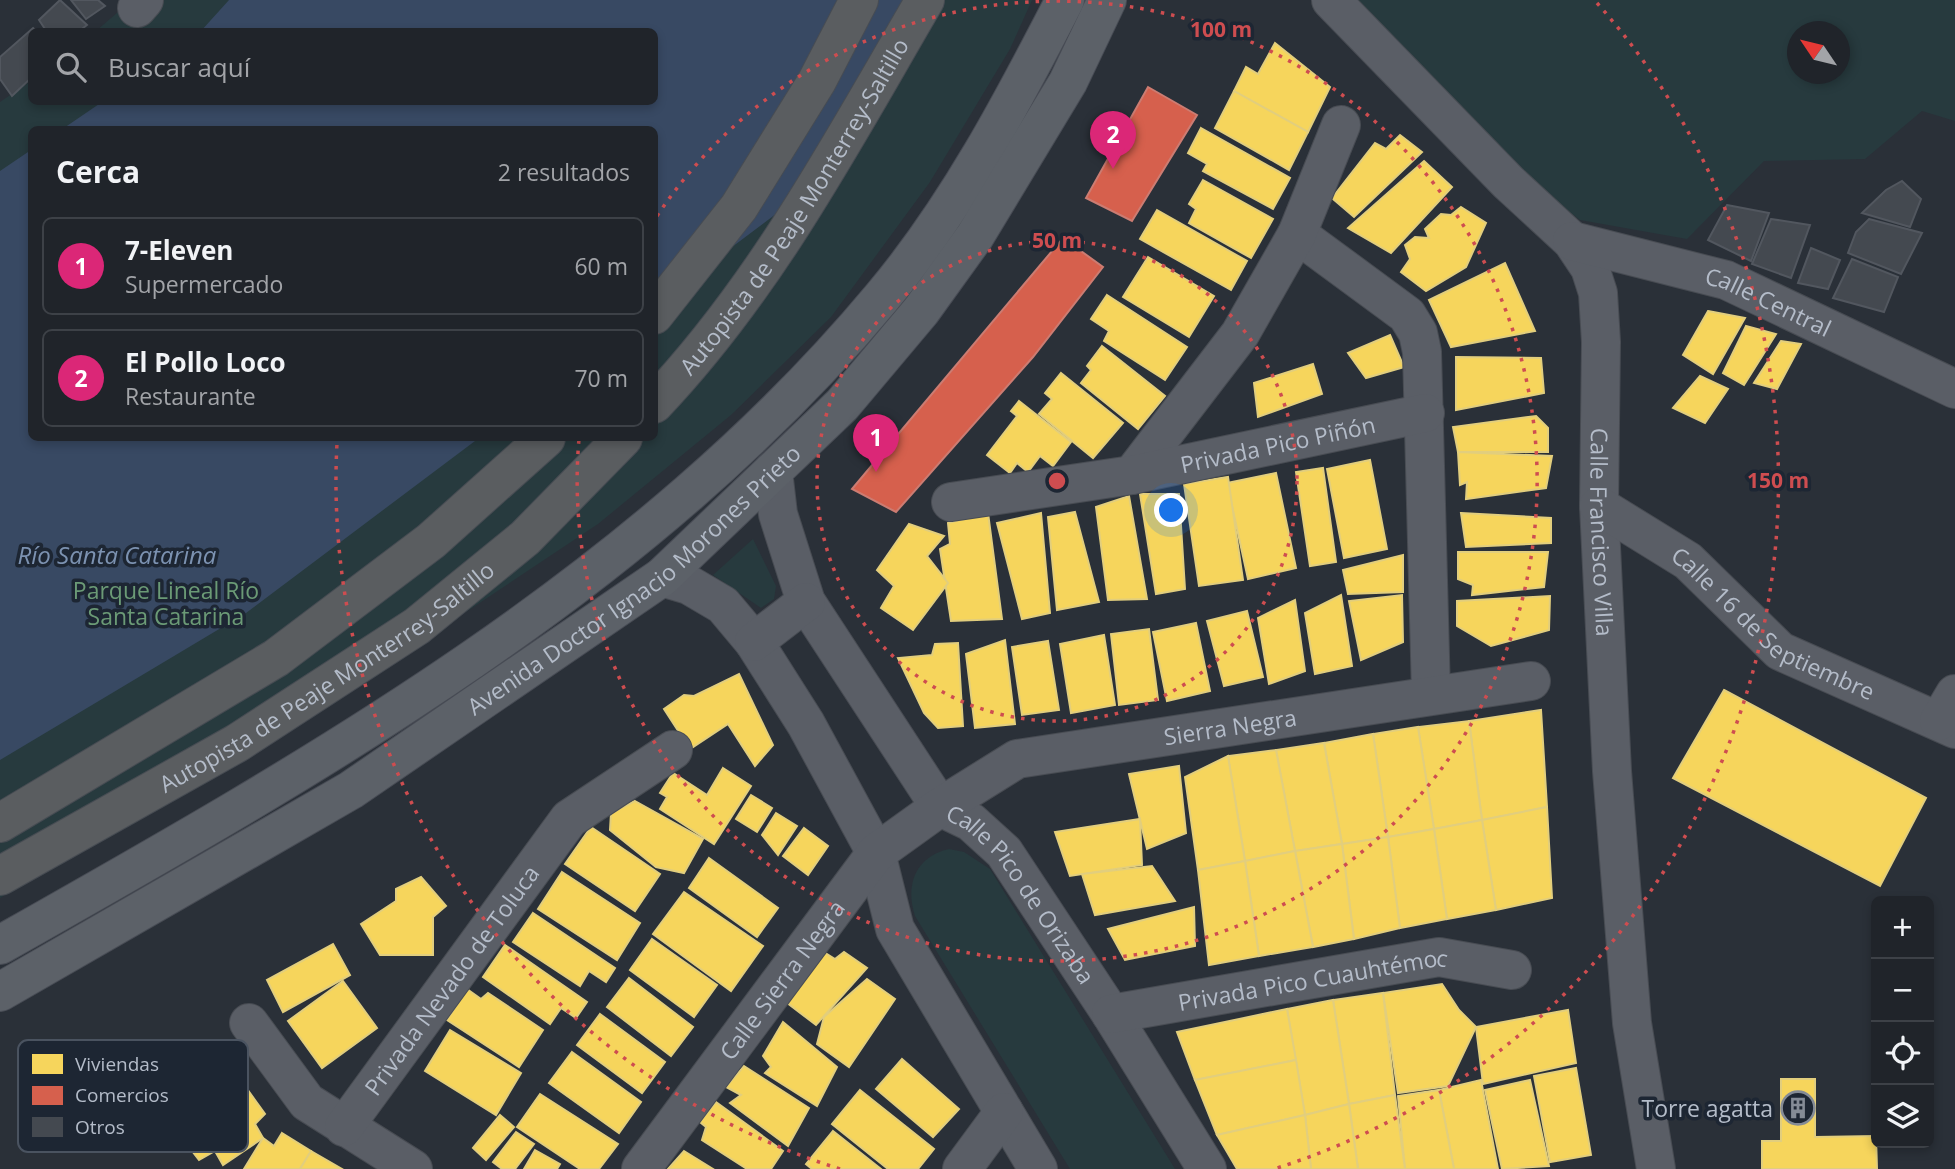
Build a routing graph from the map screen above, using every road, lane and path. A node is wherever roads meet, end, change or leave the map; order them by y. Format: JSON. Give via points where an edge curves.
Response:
{"nodes":[{"id":1,"x":859,"y":0,"type":"edge"},
{"id":2,"x":925,"y":0,"type":"edge"},
{"id":3,"x":1065,"y":0,"type":"edge"},
{"id":4,"x":1107,"y":0,"type":"edge"},
{"id":5,"x":1331,"y":0,"type":"edge"},
{"id":6,"x":1341,"y":125,"type":"dead end"},
{"id":7,"x":1297,"y":234,"type":"junction"},
{"id":8,"x":1572,"y":241,"type":"junction"},
{"id":9,"x":658,"y":310,"type":"edge"},
{"id":10,"x":1955,"y":389,"type":"edge"},
{"id":11,"x":658,"y":400,"type":"edge"},
{"id":12,"x":1424,"y":413,"type":"junction"},
{"id":13,"x":543,"y":441,"type":"edge"},
{"id":14,"x":620,"y":441,"type":"edge"},
{"id":15,"x":773,"y":471,"type":"junction"},
{"id":16,"x":1132,"y":475,"type":"junction"},
{"id":17,"x":951,"y":502,"type":"dead end"},
{"id":18,"x":1599,"y":506,"type":"junction"},
{"id":19,"x":662,"y":577,"type":"junction"},
{"id":20,"x":806,"y":602,"type":"junction"},
{"id":21,"x":754,"y":642,"type":"junction"},
{"id":22,"x":1531,"y":681,"type":"dead end"},
{"id":23,"x":1431,"y":694,"type":"junction"},
{"id":24,"x":1950,"y":714,"type":"edge"},
{"id":25,"x":673,"y":750,"type":"dead end"},
{"id":26,"x":940,"y":807,"type":"junction"},
{"id":27,"x":0,"y":822,"type":"edge"},
{"id":28,"x":876,"y":853,"type":"junction"},
{"id":29,"x":0,"y":876,"type":"edge"},
{"id":30,"x":0,"y":945,"type":"edge"},
{"id":31,"x":1512,"y":970,"type":"dead end"},
{"id":32,"x":0,"y":992,"type":"edge"},
{"id":33,"x":1111,"y":1014,"type":"junction"},
{"id":34,"x":249,"y":1023,"type":"dead end"},
{"id":35,"x":1004,"y":1112,"type":"junction"},
{"id":36,"x":344,"y":1127,"type":"junction"},
{"id":37,"x":413,"y":1169,"type":"edge"},
{"id":38,"x":641,"y":1169,"type":"edge"},
{"id":39,"x":962,"y":1169,"type":"edge"},
{"id":40,"x":1038,"y":1169,"type":"edge"},
{"id":41,"x":1207,"y":1169,"type":"edge"},
{"id":42,"x":1656,"y":1169,"type":"edge"}],
"edges":[{"from":1,"to":9,"type":"highway","name":"Autopista de Peaje Monterrey-Saltillo","via":[[817,81],[739,207]]},
{"from":2,"to":11,"type":"highway","name":"Autopista de Peaje Monterrey-Saltillo","via":[[751,289]]},
{"from":3,"to":30,"type":"main road","name":"Avenida Doctor Ignacio Morones Prieto","via":[[973,166],[883,297],[810,377],[676,506],[502,641],[338,748]]},
{"from":4,"to":15,"type":"main road","name":"Avenida Doctor Ignacio Morones Prieto","via":[[1068,82],[975,236],[921,311],[842,405]]},
{"from":5,"to":8,"type":"street","name":"Calle Francisco Villa","via":[[1508,182]]},
{"from":6,"to":7,"type":"street","name":"Privada Pico Piñón"},
{"from":7,"to":12,"type":"street","via":[[1407,315],[1422,352]]},
{"from":7,"to":16,"type":"street","name":"Privada Pico Piñón","via":[[1240,334]]},
{"from":8,"to":10,"type":"street","name":"Calle Central","via":[[1726,280]]},
{"from":8,"to":18,"type":"street","name":"Calle Francisco Villa","via":[[1590,268],[1598,293]]},
{"from":12,"to":16,"type":"street","name":"Privada Pico Piñón"},
{"from":12,"to":23,"type":"street"},
{"from":13,"to":27,"type":"highway","name":"Autopista de Peaje Monterrey-Saltillo","via":[[431,541],[276,658]]},
{"from":14,"to":29,"type":"highway","name":"Autopista de Peaje Monterrey-Saltillo","via":[[525,538],[417,626],[237,743]]},
{"from":15,"to":19,"type":"main road","name":"Avenida Doctor Ignacio Morones Prieto"},
{"from":15,"to":20,"type":"street","name":"Calle Pico de Orizaba","via":[[778,514]]},
{"from":16,"to":17,"type":"street","name":"Privada Pico Piñón"},
{"from":18,"to":24,"type":"street","name":"Calle 16 de Septiembre","via":[[1688,561],[1780,651]]},
{"from":18,"to":42,"type":"street","name":"Calle Francisco Villa","via":[[1612,771],[1632,1023]]},
{"from":19,"to":21,"type":"street","via":[[689,585],[723,605]]},
{"from":19,"to":32,"type":"main road","name":"Avenida Doctor Ignacio Morones Prieto","via":[[352,790]]},
{"from":20,"to":21,"type":"street"},
{"from":20,"to":26,"type":"street","name":"Calle Pico de Orizaba"},
{"from":21,"to":28,"type":"street","via":[[806,724]]},
{"from":22,"to":23,"type":"street","name":"Sierra Negra"},
{"from":23,"to":26,"type":"street","name":"Sierra Negra","via":[[1017,760]]},
{"from":25,"to":36,"type":"street","name":"Privada Nevado de Toluca","via":[[569,819]]},
{"from":26,"to":28,"type":"street","name":"Calle Sierra Negra"},
{"from":26,"to":33,"type":"street","name":"Calle Pico de Orizaba","via":[[971,822],[1004,852]]},
{"from":28,"to":35,"type":"street","via":[[895,929]]},
{"from":28,"to":38,"type":"street","name":"Calle Sierra Negra"},
{"from":31,"to":33,"type":"street","name":"Privada Pico Cuauhtémoc","via":[[1439,957]]},
{"from":33,"to":41,"type":"street","name":"Calle Pico de Orizaba"},
{"from":34,"to":36,"type":"street","via":[[307,1102]]},
{"from":35,"to":39,"type":"street"},
{"from":35,"to":40,"type":"street"},
{"from":36,"to":37,"type":"street"}]}
